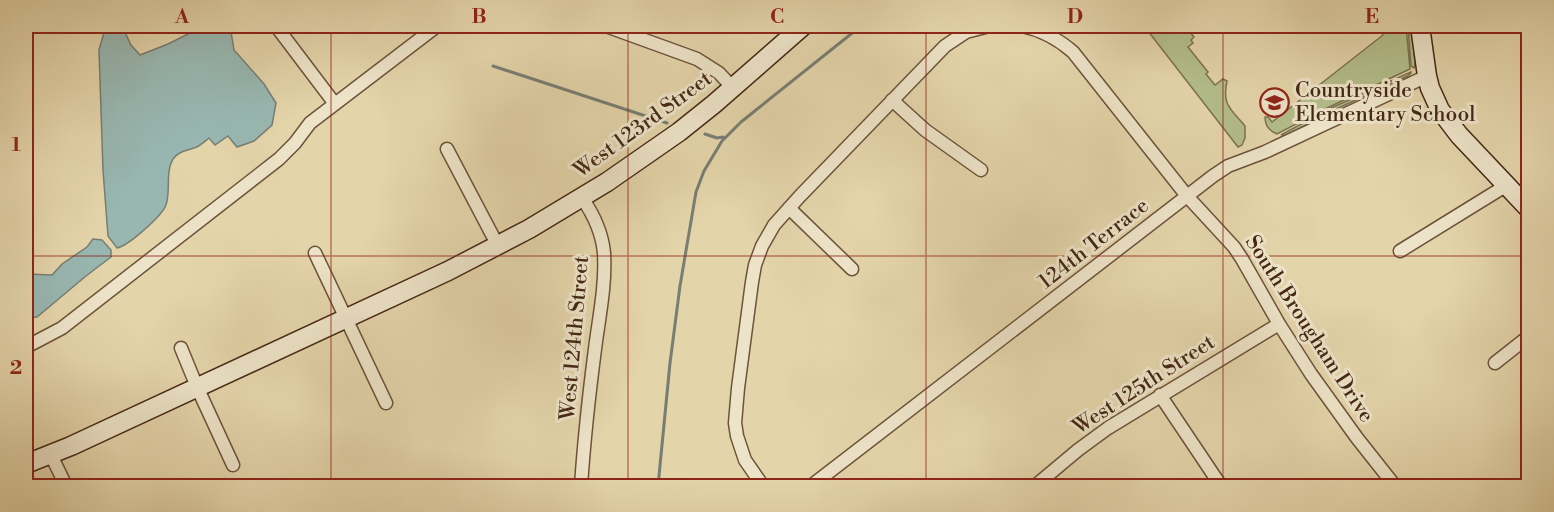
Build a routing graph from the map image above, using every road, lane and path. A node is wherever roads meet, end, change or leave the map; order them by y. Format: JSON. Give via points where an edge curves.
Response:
{"nodes":[{"id":1,"x":276,"y":26,"type":"edge"},
{"id":2,"x":437,"y":26,"type":"edge"},
{"id":3,"x":606,"y":26,"type":"edge"},
{"id":4,"x":803,"y":26,"type":"edge"},
{"id":5,"x":989,"y":26,"type":"edge"},
{"id":6,"x":1022,"y":26,"type":"edge"},
{"id":7,"x":1420,"y":26,"type":"edge"},
{"id":8,"x":1426,"y":76,"type":"junction"},
{"id":9,"x":733,"y":88,"type":"junction"},
{"id":10,"x":892,"y":100,"type":"junction"},
{"id":11,"x":336,"y":104,"type":"junction"},
{"id":12,"x":447,"y":149,"type":"dead end"},
{"id":13,"x":981,"y":170,"type":"dead end"},
{"id":14,"x":1507,"y":185,"type":"junction"},
{"id":15,"x":1187,"y":196,"type":"junction"},
{"id":16,"x":582,"y":198,"type":"junction"},
{"id":17,"x":789,"y":208,"type":"junction"},
{"id":18,"x":1528,"y":208,"type":"edge"},
{"id":19,"x":498,"y":246,"type":"junction"},
{"id":20,"x":1400,"y":251,"type":"dead end"},
{"id":21,"x":315,"y":253,"type":"dead end"},
{"id":22,"x":852,"y":269,"type":"dead end"},
{"id":23,"x":345,"y":318,"type":"junction"},
{"id":24,"x":1279,"y":324,"type":"junction"},
{"id":25,"x":1528,"y":337,"type":"edge"},
{"id":26,"x":29,"y":342,"type":"edge"},
{"id":27,"x":181,"y":348,"type":"dead end"},
{"id":28,"x":1495,"y":363,"type":"dead end"},
{"id":29,"x":197,"y":387,"type":"junction"},
{"id":30,"x":1160,"y":395,"type":"junction"},
{"id":31,"x":386,"y":403,"type":"dead end"},
{"id":32,"x":51,"y":455,"type":"junction"},
{"id":33,"x":26,"y":464,"type":"edge"},
{"id":34,"x":233,"y":465,"type":"dead end"},
{"id":35,"x":66,"y":486,"type":"edge"},
{"id":36,"x":581,"y":486,"type":"edge"},
{"id":37,"x":763,"y":486,"type":"edge"},
{"id":38,"x":811,"y":486,"type":"edge"},
{"id":39,"x":1035,"y":486,"type":"edge"},
{"id":40,"x":1221,"y":486,"type":"edge"},
{"id":41,"x":1395,"y":486,"type":"edge"}],
"edges":[{"from":1,"to":11,"type":"street"},
{"from":2,"to":11,"type":"street"},
{"from":3,"to":9,"type":"street","via":[[698,59]]},
{"from":4,"to":9,"type":"street","name":"West 123rd Street"},
{"from":5,"to":10,"type":"street","via":[[966,33],[945,46]]},
{"from":6,"to":15,"type":"street","name":"South Brougham Drive","via":[[1044,32],[1073,52]]},
{"from":7,"to":8,"type":"street"},
{"from":8,"to":14,"type":"street","via":[[1440,111]]},
{"from":8,"to":15,"type":"street","name":"124th Terrace","via":[[1228,166]]},
{"from":9,"to":16,"type":"street","name":"West 123rd Street","via":[[679,132]]},
{"from":10,"to":13,"type":"street","via":[[925,130]]},
{"from":10,"to":17,"type":"street"},
{"from":11,"to":26,"type":"street","via":[[310,123],[270,166],[62,328]]},
{"from":12,"to":19,"type":"street"},
{"from":14,"to":18,"type":"street"},
{"from":14,"to":20,"type":"street"},
{"from":15,"to":24,"type":"street","name":"South Brougham Drive","via":[[1234,247]]},
{"from":15,"to":38,"type":"street","name":"124th Terrace"},
{"from":16,"to":19,"type":"street","name":"West 123rd Street"},
{"from":16,"to":36,"type":"street","name":"West 124th Street","via":[[600,233],[604,276]]},
{"from":17,"to":22,"type":"street"},
{"from":17,"to":37,"type":"street","via":[[768,236],[755,265],[735,410],[740,448]]},
{"from":19,"to":23,"type":"street","name":"West 123rd Street"},
{"from":21,"to":23,"type":"street"},
{"from":23,"to":29,"type":"street","name":"West 123rd Street"},
{"from":23,"to":31,"type":"street"},
{"from":24,"to":30,"type":"street","name":"West 125th Street"},
{"from":24,"to":41,"type":"street","name":"South Brougham Drive","via":[[1331,402]]},
{"from":25,"to":28,"type":"street"},
{"from":27,"to":29,"type":"street"},
{"from":29,"to":32,"type":"street","name":"West 123rd Street"},
{"from":29,"to":34,"type":"street"},
{"from":30,"to":39,"type":"street","name":"West 125th Street","via":[[1108,428]]},
{"from":30,"to":40,"type":"street"},
{"from":32,"to":33,"type":"street","name":"West 123rd Street"},
{"from":32,"to":35,"type":"street"}]}
